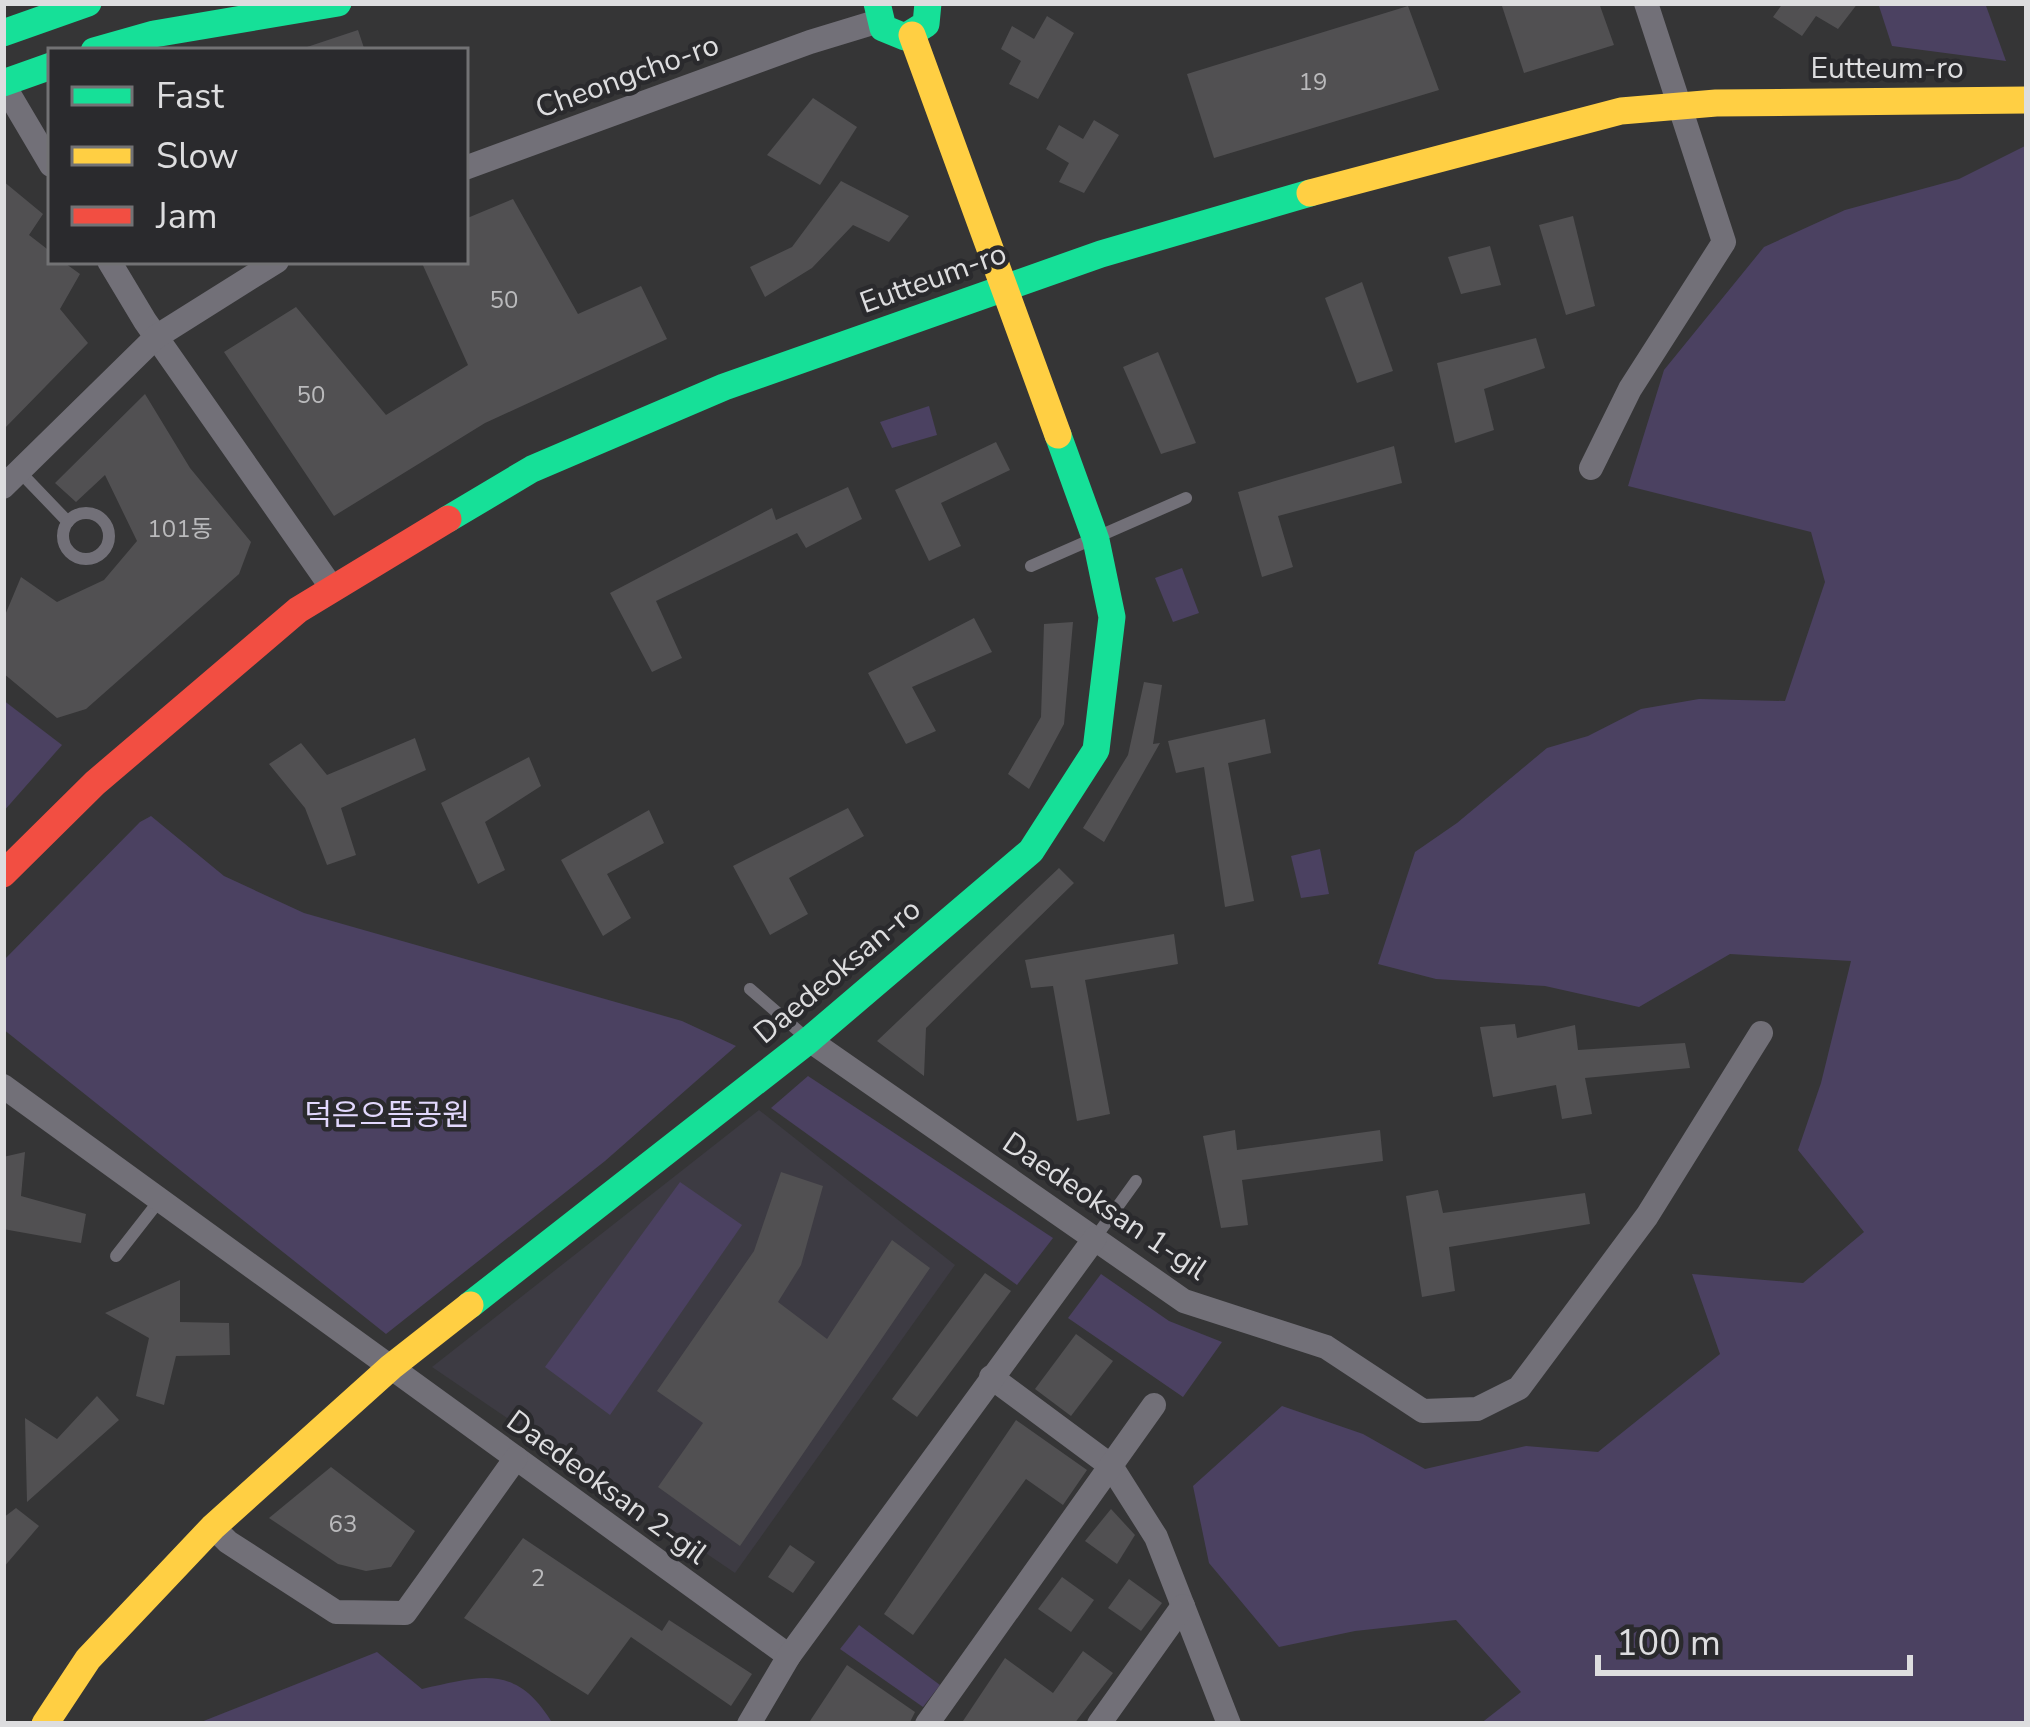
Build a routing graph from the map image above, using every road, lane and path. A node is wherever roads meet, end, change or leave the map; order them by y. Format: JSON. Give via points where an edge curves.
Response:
{"nodes":[{"id":1,"x":88,"y":3,"type":"edge"},
{"id":2,"x":338,"y":3,"type":"edge"},
{"id":3,"x":1646,"y":3,"type":"edge"},
{"id":4,"x":932,"y":4,"type":"edge"},
{"id":5,"x":878,"y":12,"type":"edge"},
{"id":6,"x":198,"y":26,"type":"junction"},
{"id":7,"x":3,"y":33,"type":"edge"},
{"id":8,"x":912,"y":35,"type":"junction"},
{"id":9,"x":102,"y":48,"type":"edge"},
{"id":10,"x":135,"y":48,"type":"edge"},
{"id":11,"x":48,"y":68,"type":"edge"},
{"id":12,"x":48,"y":79,"type":"edge"},
{"id":13,"x":5,"y":91,"type":"edge"},
{"id":14,"x":2027,"y":100,"type":"edge"},
{"id":15,"x":1681,"y":104,"type":"junction"},
{"id":16,"x":48,"y":160,"type":"edge"},
{"id":17,"x":468,"y":167,"type":"edge"},
{"id":18,"x":111,"y":264,"type":"edge"},
{"id":19,"x":272,"y":264,"type":"edge"},
{"id":20,"x":1004,"y":287,"type":"junction"},
{"id":21,"x":156,"y":337,"type":"junction"},
{"id":22,"x":1591,"y":468,"type":"dead end"},
{"id":23,"x":11,"y":479,"type":"edge"},
{"id":24,"x":1186,"y":498,"type":"dead end"},
{"id":25,"x":68,"y":521,"type":"dead end"},
{"id":26,"x":1096,"y":540,"type":"junction"},
{"id":27,"x":1031,"y":566,"type":"dead end"},
{"id":28,"x":332,"y":588,"type":"junction"},
{"id":29,"x":3,"y":874,"type":"edge"},
{"id":30,"x":750,"y":989,"type":"dead end"},
{"id":31,"x":1761,"y":1033,"type":"dead end"},
{"id":32,"x":809,"y":1040,"type":"junction"},
{"id":33,"x":3,"y":1086,"type":"edge"},
{"id":34,"x":1136,"y":1181,"type":"dead end"},
{"id":35,"x":160,"y":1200,"type":"junction"},
{"id":36,"x":1095,"y":1238,"type":"junction"},
{"id":37,"x":116,"y":1256,"type":"dead end"},
{"id":38,"x":391,"y":1367,"type":"junction"},
{"id":39,"x":991,"y":1377,"type":"junction"},
{"id":40,"x":1154,"y":1405,"type":"dead end"},
{"id":41,"x":516,"y":1458,"type":"junction"},
{"id":42,"x":1112,"y":1466,"type":"junction"},
{"id":43,"x":213,"y":1526,"type":"junction"},
{"id":44,"x":1183,"y":1606,"type":"junction"},
{"id":45,"x":789,"y":1656,"type":"junction"},
{"id":46,"x":45,"y":1724,"type":"edge"},
{"id":47,"x":749,"y":1724,"type":"edge"},
{"id":48,"x":927,"y":1724,"type":"edge"},
{"id":49,"x":1099,"y":1724,"type":"edge"},
{"id":50,"x":1229,"y":1724,"type":"edge"}],
"edges":[{"from":1,"to":7,"type":"main road"},
{"from":2,"to":6,"type":"main road"},
{"from":3,"to":15,"type":"street"},
{"from":4,"to":8,"type":"main road"},
{"from":5,"to":8,"type":"main road","via":[[890,33]]},
{"from":5,"to":17,"type":"street","name":"Cheongcho-ro"},
{"from":6,"to":9,"type":"main road"},
{"from":6,"to":10,"type":"lane"},
{"from":8,"to":20,"type":"main road","name":"Daedeoksan-ro"},
{"from":11,"to":13,"type":"main road"},
{"from":12,"to":13,"type":"lane"},
{"from":13,"to":16,"type":"street"},
{"from":14,"to":15,"type":"main road","name":"Eutteum-ro"},
{"from":15,"to":20,"type":"main road","name":"Eutteum-ro","via":[[1622,111],[1315,191]]},
{"from":15,"to":22,"type":"street","via":[[1724,242],[1630,389]]},
{"from":18,"to":21,"type":"street"},
{"from":19,"to":21,"type":"street"},
{"from":20,"to":26,"type":"main road","name":"Daedeoksan-ro"},
{"from":20,"to":28,"type":"main road","name":"Eutteum-ro","via":[[629,425],[532,469]]},
{"from":21,"to":23,"type":"street"},
{"from":21,"to":28,"type":"street"},
{"from":23,"to":25,"type":"lane"},
{"from":24,"to":26,"type":"lane"},
{"from":26,"to":27,"type":"lane"},
{"from":26,"to":32,"type":"main road","name":"Daedeoksan-ro","via":[[1112,617],[1096,750],[1031,851]]},
{"from":28,"to":29,"type":"main road","name":"Eutteum-ro","via":[[95,783]]},
{"from":30,"to":32,"type":"lane"},
{"from":31,"to":36,"type":"street","name":"Daedeoksan 1-gil","via":[[1648,1216],[1519,1388],[1477,1408],[1423,1412],[1327,1347],[1184,1301]]},
{"from":32,"to":36,"type":"street","name":"Daedeoksan 1-gil"},
{"from":32,"to":38,"type":"main road","name":"Daedeoksan-ro"},
{"from":33,"to":35,"type":"street","name":"Daedeoksan 2-gil"},
{"from":34,"to":36,"type":"lane"},
{"from":35,"to":37,"type":"lane"},
{"from":35,"to":38,"type":"street","name":"Daedeoksan 2-gil"},
{"from":36,"to":39,"type":"street"},
{"from":38,"to":41,"type":"street","name":"Daedeoksan 2-gil"},
{"from":38,"to":43,"type":"main road","name":"Daedeoksan-ro"},
{"from":39,"to":42,"type":"street"},
{"from":39,"to":45,"type":"street"},
{"from":40,"to":42,"type":"street"},
{"from":41,"to":43,"type":"street","via":[[405,1613],[336,1612]]},
{"from":41,"to":45,"type":"street","name":"Daedeoksan 2-gil"},
{"from":42,"to":44,"type":"street","via":[[1156,1537]]},
{"from":42,"to":48,"type":"street"},
{"from":43,"to":46,"type":"main road","name":"Daedeoksan-ro","via":[[88,1659]]},
{"from":44,"to":49,"type":"street"},
{"from":44,"to":50,"type":"street"},
{"from":45,"to":47,"type":"street"}]}
